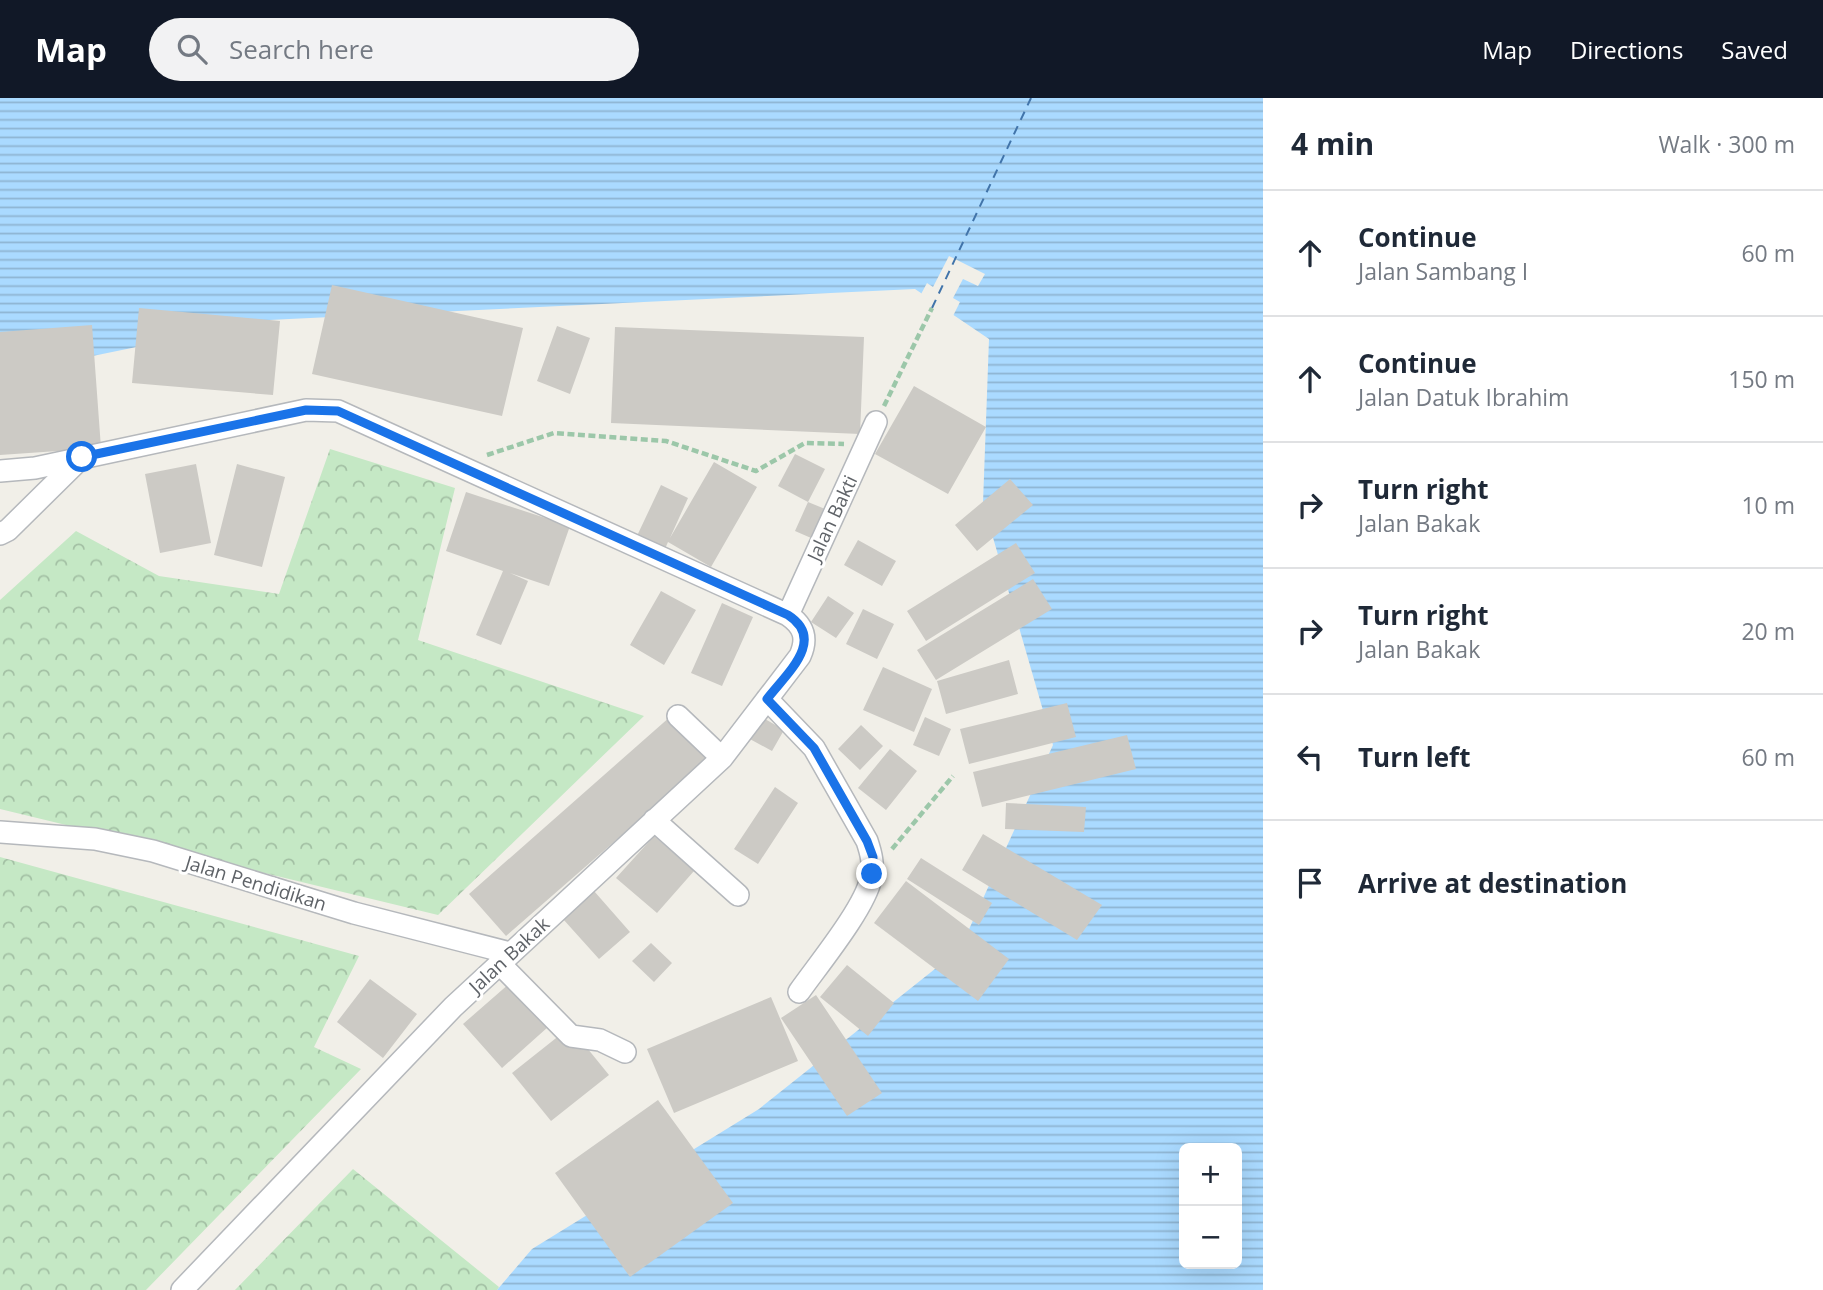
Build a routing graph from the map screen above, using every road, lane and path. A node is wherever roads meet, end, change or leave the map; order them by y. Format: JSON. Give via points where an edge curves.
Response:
{"nodes":[{"id":1,"x":932,"y":308,"type":"dead end"},
{"id":2,"x":876,"y":422,"type":"joint"},
{"id":3,"x":866,"y":445,"type":"junction"},
{"id":4,"x":82,"y":457,"type":"junction"},
{"id":5,"x":456,"y":465,"type":"junction"},
{"id":6,"x":0,"y":471,"type":"edge"},
{"id":7,"x":0,"y":534,"type":"edge"},
{"id":8,"x":788,"y":615,"type":"junction"},
{"id":9,"x":767,"y":699,"type":"junction"},
{"id":10,"x":678,"y":716,"type":"dead end"},
{"id":11,"x":722,"y":758,"type":"junction"},
{"id":12,"x":953,"y":776,"type":"dead end"},
{"id":13,"x":654,"y":820,"type":"junction"},
{"id":14,"x":0,"y":832,"type":"edge"},
{"id":15,"x":886,"y":855,"type":"dead end"},
{"id":16,"x":738,"y":895,"type":"dead end"},
{"id":17,"x":504,"y":958,"type":"junction"},
{"id":18,"x":799,"y":992,"type":"dead end"},
{"id":19,"x":625,"y":1052,"type":"dead end"},
{"id":20,"x":182,"y":1290,"type":"edge"}],
"edges":[{"from":1,"to":2,"type":"path"},
{"from":2,"to":3,"type":"street","name":"Jalan Bakti"},
{"from":3,"to":5,"type":"path","via":[[805,443],[756,471],[666,441],[554,433]]},
{"from":3,"to":8,"type":"street","name":"Jalan Bakti"},
{"from":4,"to":5,"type":"street","via":[[306,410],[338,411]]},
{"from":4,"to":6,"type":"street"},
{"from":4,"to":7,"type":"street"},
{"from":5,"to":8,"type":"street"},
{"from":8,"to":9,"type":"street","name":"Jalan Bakak","via":[[803,629],[805,645]]},
{"from":9,"to":11,"type":"street","name":"Jalan Bakak"},
{"from":9,"to":18,"type":"street","via":[[814,748],[873,857],[869,888]]},
{"from":10,"to":11,"type":"street"},
{"from":11,"to":13,"type":"street","name":"Jalan Bakak"},
{"from":12,"to":15,"type":"path"},
{"from":13,"to":16,"type":"street"},
{"from":13,"to":17,"type":"street","name":"Jalan Bakak"},
{"from":14,"to":17,"type":"street","name":"Jalan Pendidikan","via":[[94,839],[153,851]]},
{"from":17,"to":19,"type":"street","via":[[572,1036],[600,1040]]},
{"from":17,"to":20,"type":"street","name":"Jalan Bakak","via":[[398,1062]]}]}
